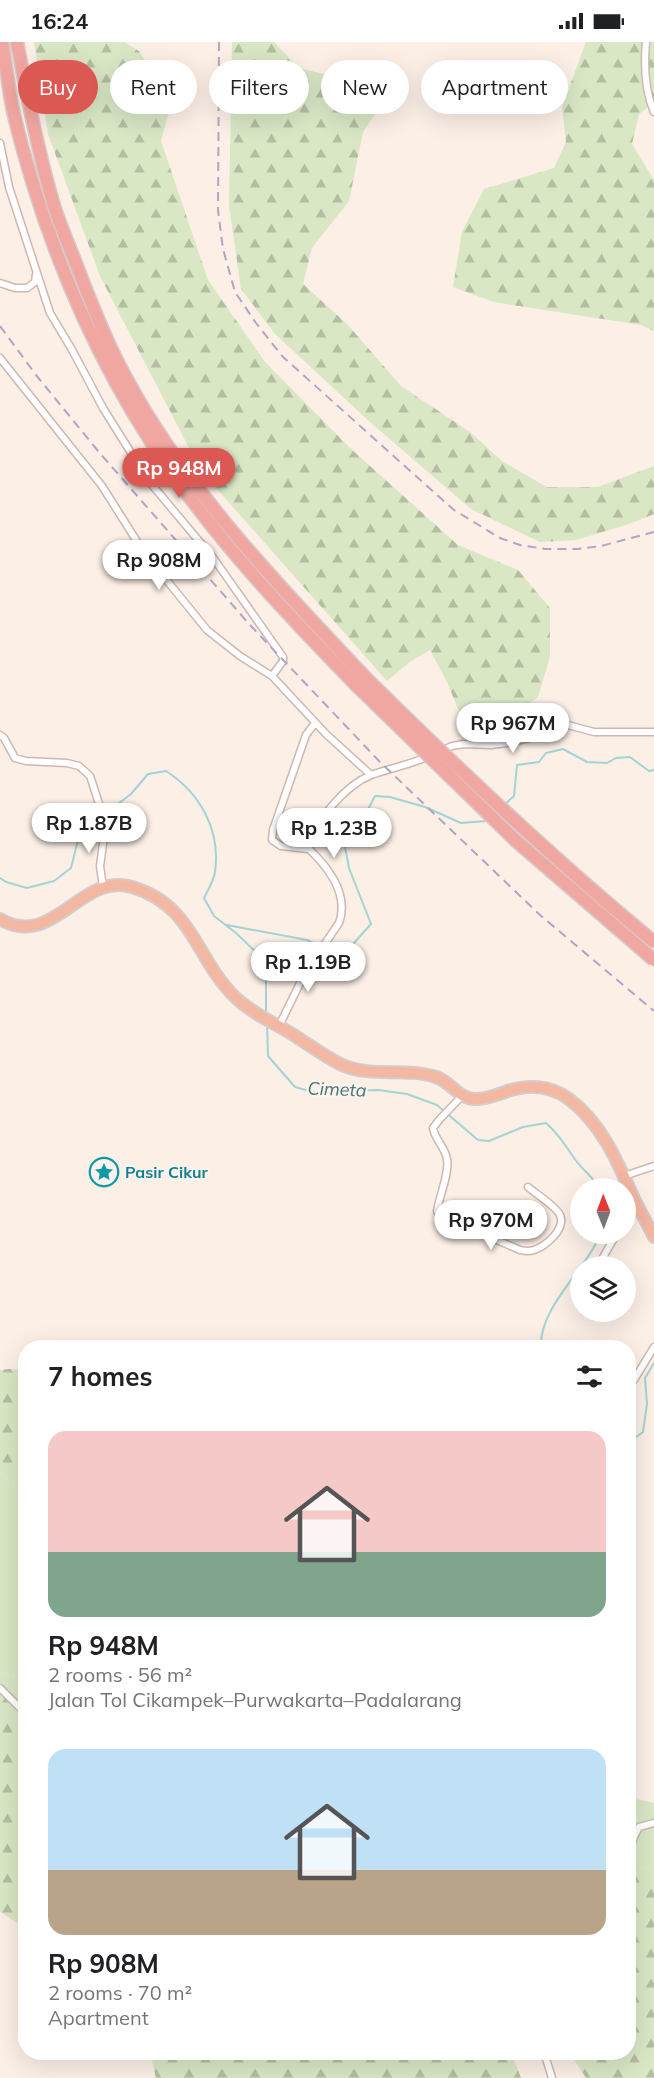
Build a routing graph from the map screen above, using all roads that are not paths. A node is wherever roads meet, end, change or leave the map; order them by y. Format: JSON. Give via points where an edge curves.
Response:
{"nodes":[{"id":1,"x":3,"y":42,"type":"edge"},
{"id":2,"x":17,"y":42,"type":"edge"},
{"id":3,"x":646,"y":42,"type":"edge"},
{"id":4,"x":654,"y":112,"type":"edge"},
{"id":5,"x":0,"y":143,"type":"edge"},
{"id":6,"x":0,"y":182,"type":"edge"},
{"id":7,"x":9,"y":187,"type":"junction"},
{"id":8,"x":36,"y":271,"type":"junction"},
{"id":9,"x":0,"y":283,"type":"edge"},
{"id":10,"x":0,"y":358,"type":"edge"},
{"id":11,"x":272,"y":676,"type":"junction"},
{"id":12,"x":361,"y":682,"type":"junction"},
{"id":13,"x":315,"y":723,"type":"junction"},
{"id":14,"x":654,"y":732,"type":"edge"},
{"id":15,"x":0,"y":735,"type":"edge"},
{"id":16,"x":371,"y":776,"type":"junction"},
{"id":17,"x":309,"y":849,"type":"junction"},
{"id":18,"x":103,"y":887,"type":"junction"},
{"id":19,"x":0,"y":919,"type":"edge"},
{"id":20,"x":654,"y":942,"type":"edge"},
{"id":21,"x":654,"y":960,"type":"edge"},
{"id":22,"x":275,"y":1024,"type":"junction"},
{"id":23,"x":458,"y":1100,"type":"junction"},
{"id":24,"x":654,"y":1166,"type":"edge"},
{"id":25,"x":624,"y":1176,"type":"joint"},
{"id":26,"x":528,"y":1187,"type":"dead end"},
{"id":27,"x":636,"y":1203,"type":"edge"},
{"id":28,"x":654,"y":1237,"type":"edge"},
{"id":29,"x":654,"y":1347,"type":"edge"},
{"id":30,"x":636,"y":1377,"type":"edge"},
{"id":31,"x":0,"y":1688,"type":"edge"},
{"id":32,"x":18,"y":1706,"type":"edge"},
{"id":33,"x":654,"y":1823,"type":"edge"},
{"id":34,"x":636,"y":1832,"type":"edge"},
{"id":35,"x":546,"y":2060,"type":"edge"},
{"id":36,"x":552,"y":2078,"type":"edge"}],
"edges":[{"from":1,"to":12,"type":"highway","via":[[11,102],[43,216],[98,352],[123,398],[192,501],[245,566],[307,635]]},
{"from":2,"to":12,"type":"highway","via":[[55,208],[130,385],[230,528]]},
{"from":3,"to":4,"type":"street","via":[[646,73]]},
{"from":5,"to":7,"type":"street"},
{"from":6,"to":7,"type":"street"},
{"from":7,"to":8,"type":"street"},
{"from":8,"to":9,"type":"street","via":[[34,282],[27,288]]},
{"from":8,"to":11,"type":"street","via":[[50,313],[148,480],[214,559],[283,657]]},
{"from":10,"to":11,"type":"street","via":[[207,630]]},
{"from":11,"to":13,"type":"street"},
{"from":12,"to":20,"type":"highway","bridge":true},
{"from":12,"to":21,"type":"highway","bridge":true,"via":[[515,840]]},
{"from":13,"to":16,"type":"street"},
{"from":13,"to":17,"type":"street","via":[[306,735],[272,840],[278,845]]},
{"from":14,"to":16,"type":"street","via":[[594,732],[564,724],[538,736],[492,746],[452,746]]},
{"from":15,"to":18,"type":"street","via":[[15,758],[67,763],[79,766],[90,776],[104,819],[100,866]]},
{"from":16,"to":17,"type":"street","via":[[349,790],[326,813],[315,829]]},
{"from":17,"to":22,"type":"street","via":[[334,880],[342,904],[339,922]]},
{"from":18,"to":19,"type":"highway","via":[[39,924],[18,927]]},
{"from":18,"to":22,"type":"highway","via":[[129,886],[170,906],[234,996]]},
{"from":22,"to":23,"type":"highway","via":[[342,1065],[438,1077],[448,1083]]},
{"from":23,"to":25,"type":"highway","via":[[484,1099],[515,1088],[554,1090],[587,1114],[608,1143]]},
{"from":23,"to":26,"type":"street","via":[[433,1128],[447,1161],[437,1211],[443,1218],[531,1251],[558,1231],[561,1220],[557,1210]]},
{"from":24,"to":25,"type":"street"},
{"from":27,"to":28,"type":"highway"},
{"from":29,"to":30,"type":"street"},
{"from":31,"to":32,"type":"street"},
{"from":33,"to":34,"type":"street","via":[[639,1827]]},
{"from":35,"to":36,"type":"street"}]}
